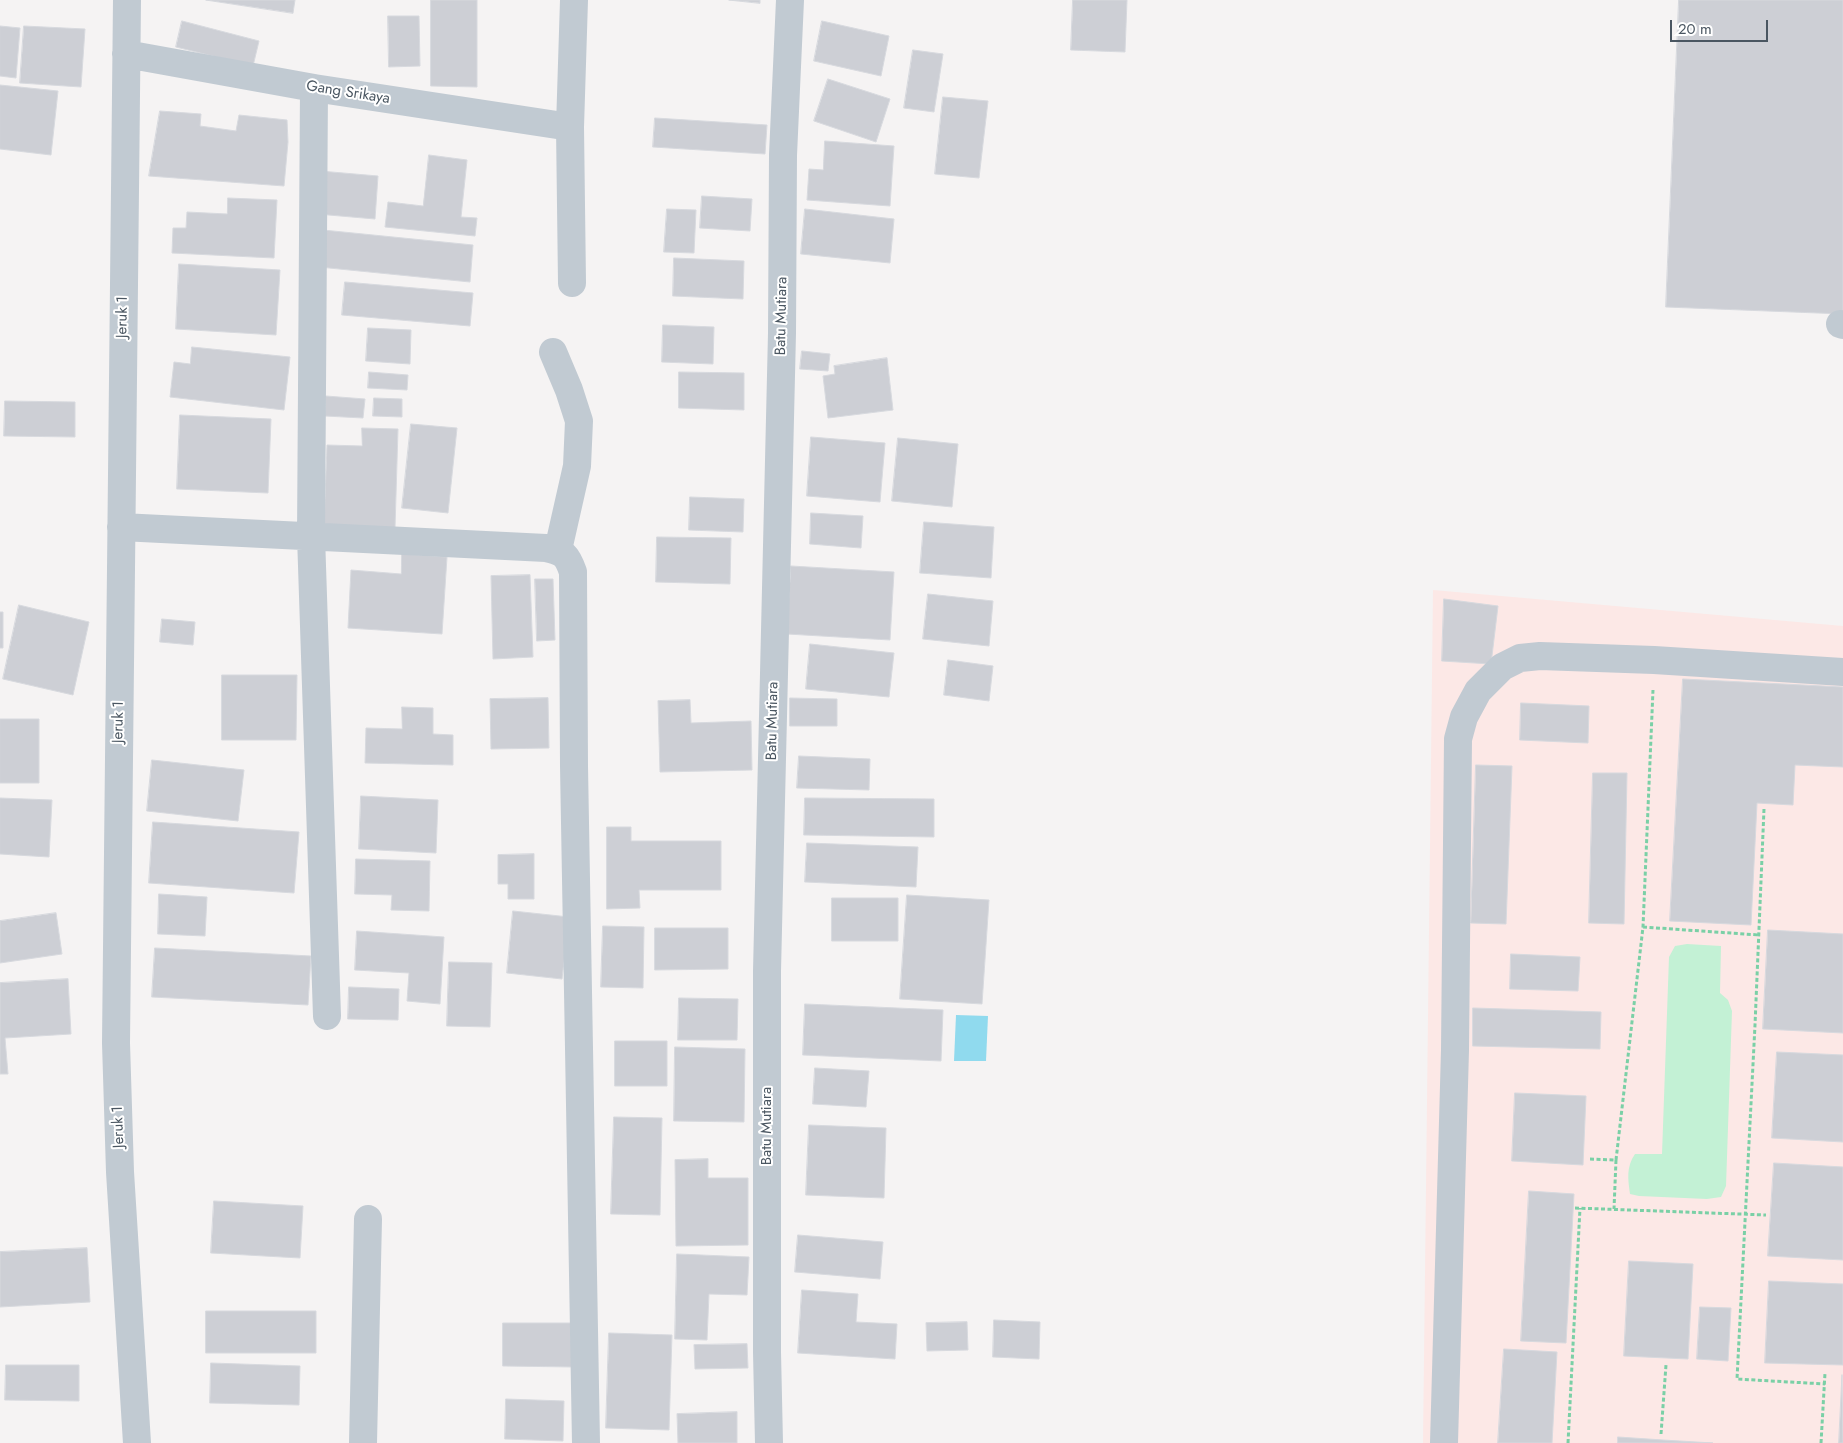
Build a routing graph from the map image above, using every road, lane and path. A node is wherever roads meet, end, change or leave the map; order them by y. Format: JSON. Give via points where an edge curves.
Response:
{"nodes":[{"id":1,"x":127,"y":0,"type":"edge"},
{"id":2,"x":574,"y":0,"type":"edge"},
{"id":3,"x":790,"y":0,"type":"edge"},
{"id":4,"x":126,"y":54,"type":"junction"},
{"id":5,"x":314,"y":88,"type":"junction"},
{"id":6,"x":570,"y":127,"type":"junction"},
{"id":7,"x":572,"y":283,"type":"dead end"},
{"id":8,"x":554,"y":352,"type":"dead end"},
{"id":9,"x":121,"y":527,"type":"junction"},
{"id":10,"x":311,"y":536,"type":"junction"},
{"id":11,"x":558,"y":550,"type":"junction"},
{"id":12,"x":1654,"y":660,"type":"junction"},
{"id":13,"x":1843,"y":672,"type":"edge"},
{"id":14,"x":1764,"y":809,"type":"dead end"},
{"id":15,"x":1643,"y":927,"type":"junction"},
{"id":16,"x":1758,"y":935,"type":"junction"},
{"id":17,"x":326,"y":1016,"type":"dead end"},
{"id":18,"x":1590,"y":1159,"type":"dead end"},
{"id":19,"x":1616,"y":1160,"type":"junction"},
{"id":20,"x":1575,"y":1208,"type":"dead end"},
{"id":21,"x":1580,"y":1208,"type":"junction"},
{"id":22,"x":1614,"y":1209,"type":"junction"},
{"id":23,"x":1746,"y":1215,"type":"junction"},
{"id":24,"x":1766,"y":1215,"type":"dead end"},
{"id":25,"x":368,"y":1219,"type":"dead end"},
{"id":26,"x":1666,"y":1365,"type":"dead end"},
{"id":27,"x":1825,"y":1373,"type":"dead end"},
{"id":28,"x":1825,"y":1384,"type":"junction"},
{"id":29,"x":1661,"y":1434,"type":"dead end"},
{"id":30,"x":137,"y":1443,"type":"edge"},
{"id":31,"x":363,"y":1443,"type":"edge"},
{"id":32,"x":586,"y":1443,"type":"edge"},
{"id":33,"x":769,"y":1443,"type":"edge"},
{"id":34,"x":1444,"y":1443,"type":"edge"},
{"id":35,"x":1568,"y":1443,"type":"edge"},
{"id":36,"x":1821,"y":1443,"type":"edge"}],
"edges":[{"from":1,"to":4,"type":"street","name":"Jeruk 1"},
{"from":2,"to":6,"type":"street"},
{"from":3,"to":33,"type":"street","name":"Batu Mutiara","via":[[783,155],[767,971]]},
{"from":4,"to":5,"type":"street","name":"Gang Srikaya"},
{"from":4,"to":9,"type":"street","name":"Jeruk 1"},
{"from":5,"to":6,"type":"street","name":"Gang Srikaya"},
{"from":5,"to":10,"type":"street"},
{"from":6,"to":7,"type":"street"},
{"from":8,"to":11,"type":"street","via":[[579,421],[576,466]]},
{"from":9,"to":10,"type":"street"},
{"from":9,"to":30,"type":"street","name":"Jeruk 1","via":[[116,1052]]},
{"from":10,"to":11,"type":"street"},
{"from":10,"to":17,"type":"street"},
{"from":11,"to":32,"type":"street","via":[[568,558],[573,572]]},
{"from":12,"to":13,"type":"street"},
{"from":12,"to":15,"type":"path"},
{"from":12,"to":34,"type":"street","via":[[1520,658],[1502,667],[1478,691],[1464,717],[1458,739],[1455,1050]]},
{"from":14,"to":16,"type":"path"},
{"from":15,"to":16,"type":"path"},
{"from":15,"to":19,"type":"path"},
{"from":16,"to":23,"type":"path"},
{"from":18,"to":19,"type":"path"},
{"from":19,"to":22,"type":"path"},
{"from":20,"to":21,"type":"path"},
{"from":21,"to":22,"type":"path"},
{"from":21,"to":35,"type":"path"},
{"from":22,"to":23,"type":"path"},
{"from":23,"to":24,"type":"path"},
{"from":23,"to":28,"type":"path","via":[[1737,1379]]},
{"from":25,"to":31,"type":"street"},
{"from":26,"to":29,"type":"path"},
{"from":27,"to":28,"type":"path"},
{"from":28,"to":36,"type":"path"}]}
